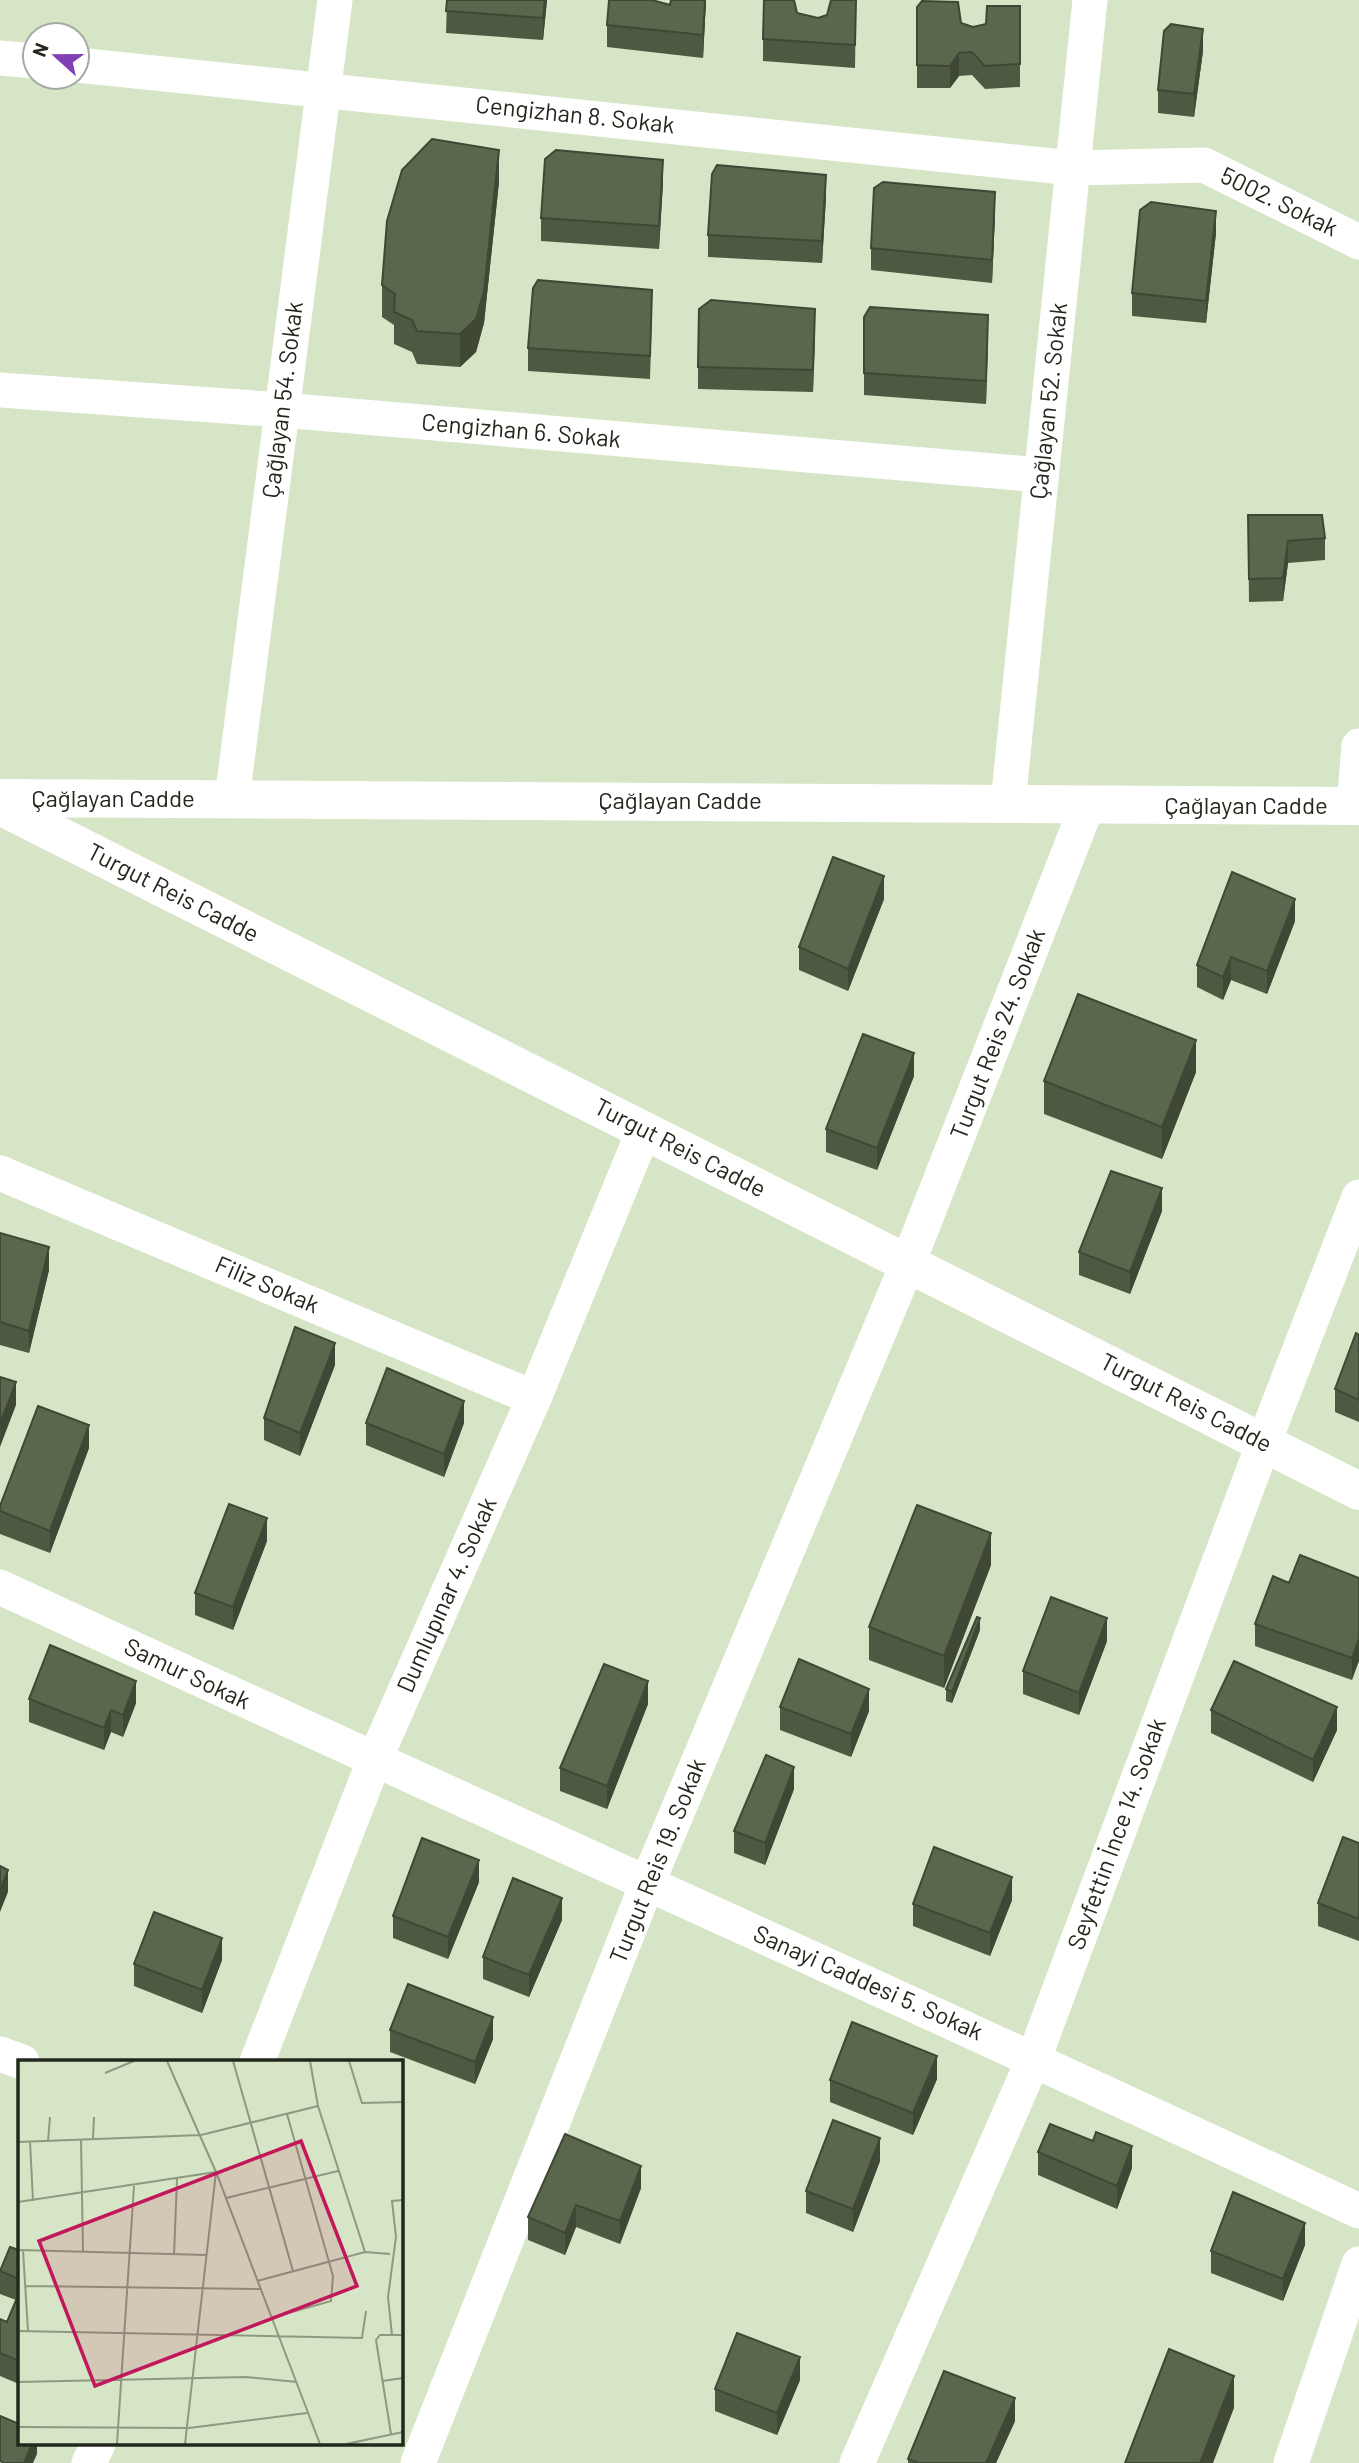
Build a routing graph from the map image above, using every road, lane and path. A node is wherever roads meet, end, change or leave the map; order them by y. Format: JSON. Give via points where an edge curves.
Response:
{"nodes":[{"id":1,"x":335,"y":0,"type":"edge"},
{"id":2,"x":1090,"y":0,"type":"edge"},
{"id":3,"x":0,"y":58,"type":"edge"},
{"id":4,"x":21,"y":60,"type":"edge"},
{"id":5,"x":91,"y":66,"type":"edge"},
{"id":6,"x":323,"y":88,"type":"junction"},
{"id":7,"x":1073,"y":168,"type":"junction"},
{"id":8,"x":1359,"y":242,"type":"edge"},
{"id":9,"x":0,"y":390,"type":"edge"},
{"id":10,"x":282,"y":410,"type":"junction"},
{"id":11,"x":1041,"y":475,"type":"junction"},
{"id":12,"x":1359,"y":746,"type":"edge"},
{"id":13,"x":0,"y":798,"type":"edge"},
{"id":14,"x":232,"y":799,"type":"junction"},
{"id":15,"x":1008,"y":803,"type":"junction"},
{"id":16,"x":0,"y":806,"type":"edge"},
{"id":17,"x":1087,"y":806,"type":"junction"},
{"id":18,"x":1357,"y":806,"type":"edge"},
{"id":19,"x":644,"y":1130,"type":"junction"},
{"id":20,"x":0,"y":1172,"type":"edge"},
{"id":21,"x":1359,"y":1197,"type":"edge"},
{"id":22,"x":908,"y":1263,"type":"junction"},
{"id":23,"x":534,"y":1398,"type":"junction"},
{"id":24,"x":1264,"y":1442,"type":"junction"},
{"id":25,"x":1359,"y":1491,"type":"edge"},
{"id":26,"x":0,"y":1587,"type":"edge"},
{"id":27,"x":374,"y":1761,"type":"junction"},
{"id":28,"x":647,"y":1884,"type":"junction"},
{"id":29,"x":0,"y":2054,"type":"edge"},
{"id":30,"x":1034,"y":2058,"type":"junction"},
{"id":31,"x":258,"y":2060,"type":"edge"},
{"id":32,"x":18,"y":2061,"type":"edge"},
{"id":33,"x":1359,"y":2211,"type":"edge"},
{"id":34,"x":1359,"y":2264,"type":"edge"},
{"id":35,"x":96,"y":2446,"type":"edge"},
{"id":36,"x":89,"y":2463,"type":"edge"},
{"id":37,"x":418,"y":2463,"type":"edge"},
{"id":38,"x":857,"y":2463,"type":"edge"},
{"id":39,"x":1291,"y":2463,"type":"edge"}],
"edges":[{"from":1,"to":6,"type":"street","name":"Çağlayan 54. Sokak"},
{"from":2,"to":7,"type":"street","name":"Çağlayan 52. Sokak"},
{"from":3,"to":4,"type":"street"},
{"from":5,"to":6,"type":"street","name":"Cengizhan 8. Sokak"},
{"from":6,"to":7,"type":"street","name":"Cengizhan 8. Sokak"},
{"from":6,"to":10,"type":"street","name":"Çağlayan 54. Sokak"},
{"from":7,"to":8,"type":"street","name":"5002. Sokak","via":[[1204,165]]},
{"from":7,"to":11,"type":"street","name":"Çağlayan 52. Sokak"},
{"from":9,"to":10,"type":"street","name":"Cengizhan 6. Sokak"},
{"from":10,"to":11,"type":"street","name":"Cengizhan 6. Sokak"},
{"from":10,"to":14,"type":"street","name":"Çağlayan 54. Sokak"},
{"from":11,"to":15,"type":"street","name":"Çağlayan 52. Sokak"},
{"from":12,"to":18,"type":"street"},
{"from":13,"to":14,"type":"street","name":"Çağlayan Cadde"},
{"from":14,"to":15,"type":"street","name":"Çağlayan Cadde"},
{"from":15,"to":17,"type":"street","name":"Çağlayan Cadde"},
{"from":16,"to":19,"type":"street","name":"Turgut Reis Cadde"},
{"from":17,"to":18,"type":"street","name":"Çağlayan Cadde"},
{"from":17,"to":22,"type":"street","name":"Turgut Reis 24. Sokak"},
{"from":19,"to":22,"type":"street","name":"Turgut Reis Cadde"},
{"from":19,"to":23,"type":"street","name":"Dumlupınar 4. Sokak"},
{"from":20,"to":23,"type":"street","name":"Filiz Sokak"},
{"from":21,"to":24,"type":"street","name":"Seyfettin İnce 14. Sokak"},
{"from":22,"to":24,"type":"street","name":"Turgut Reis Cadde"},
{"from":22,"to":28,"type":"street","name":"Turgut Reis 19. Sokak"},
{"from":23,"to":27,"type":"street","name":"Dumlupınar 4. Sokak"},
{"from":24,"to":25,"type":"street","name":"Turgut Reis Cadde"},
{"from":24,"to":30,"type":"street","name":"Seyfettin İnce 14. Sokak"},
{"from":26,"to":27,"type":"street","name":"Samur Sokak"},
{"from":27,"to":28,"type":"street","name":"Sanayi Caddesi 5. Sokak"},
{"from":27,"to":31,"type":"street","name":"Dumlupınar 4. Sokak"},
{"from":28,"to":30,"type":"street","name":"Sanayi Caddesi 5. Sokak"},
{"from":28,"to":37,"type":"street","name":"Turgut Reis 19. Sokak"},
{"from":29,"to":32,"type":"street"},
{"from":30,"to":33,"type":"street","name":"Sanayi Caddesi 5. Sokak"},
{"from":30,"to":38,"type":"street","name":"Seyfettin İnce 14. Sokak"},
{"from":34,"to":39,"type":"street"},
{"from":35,"to":36,"type":"street"}]}
